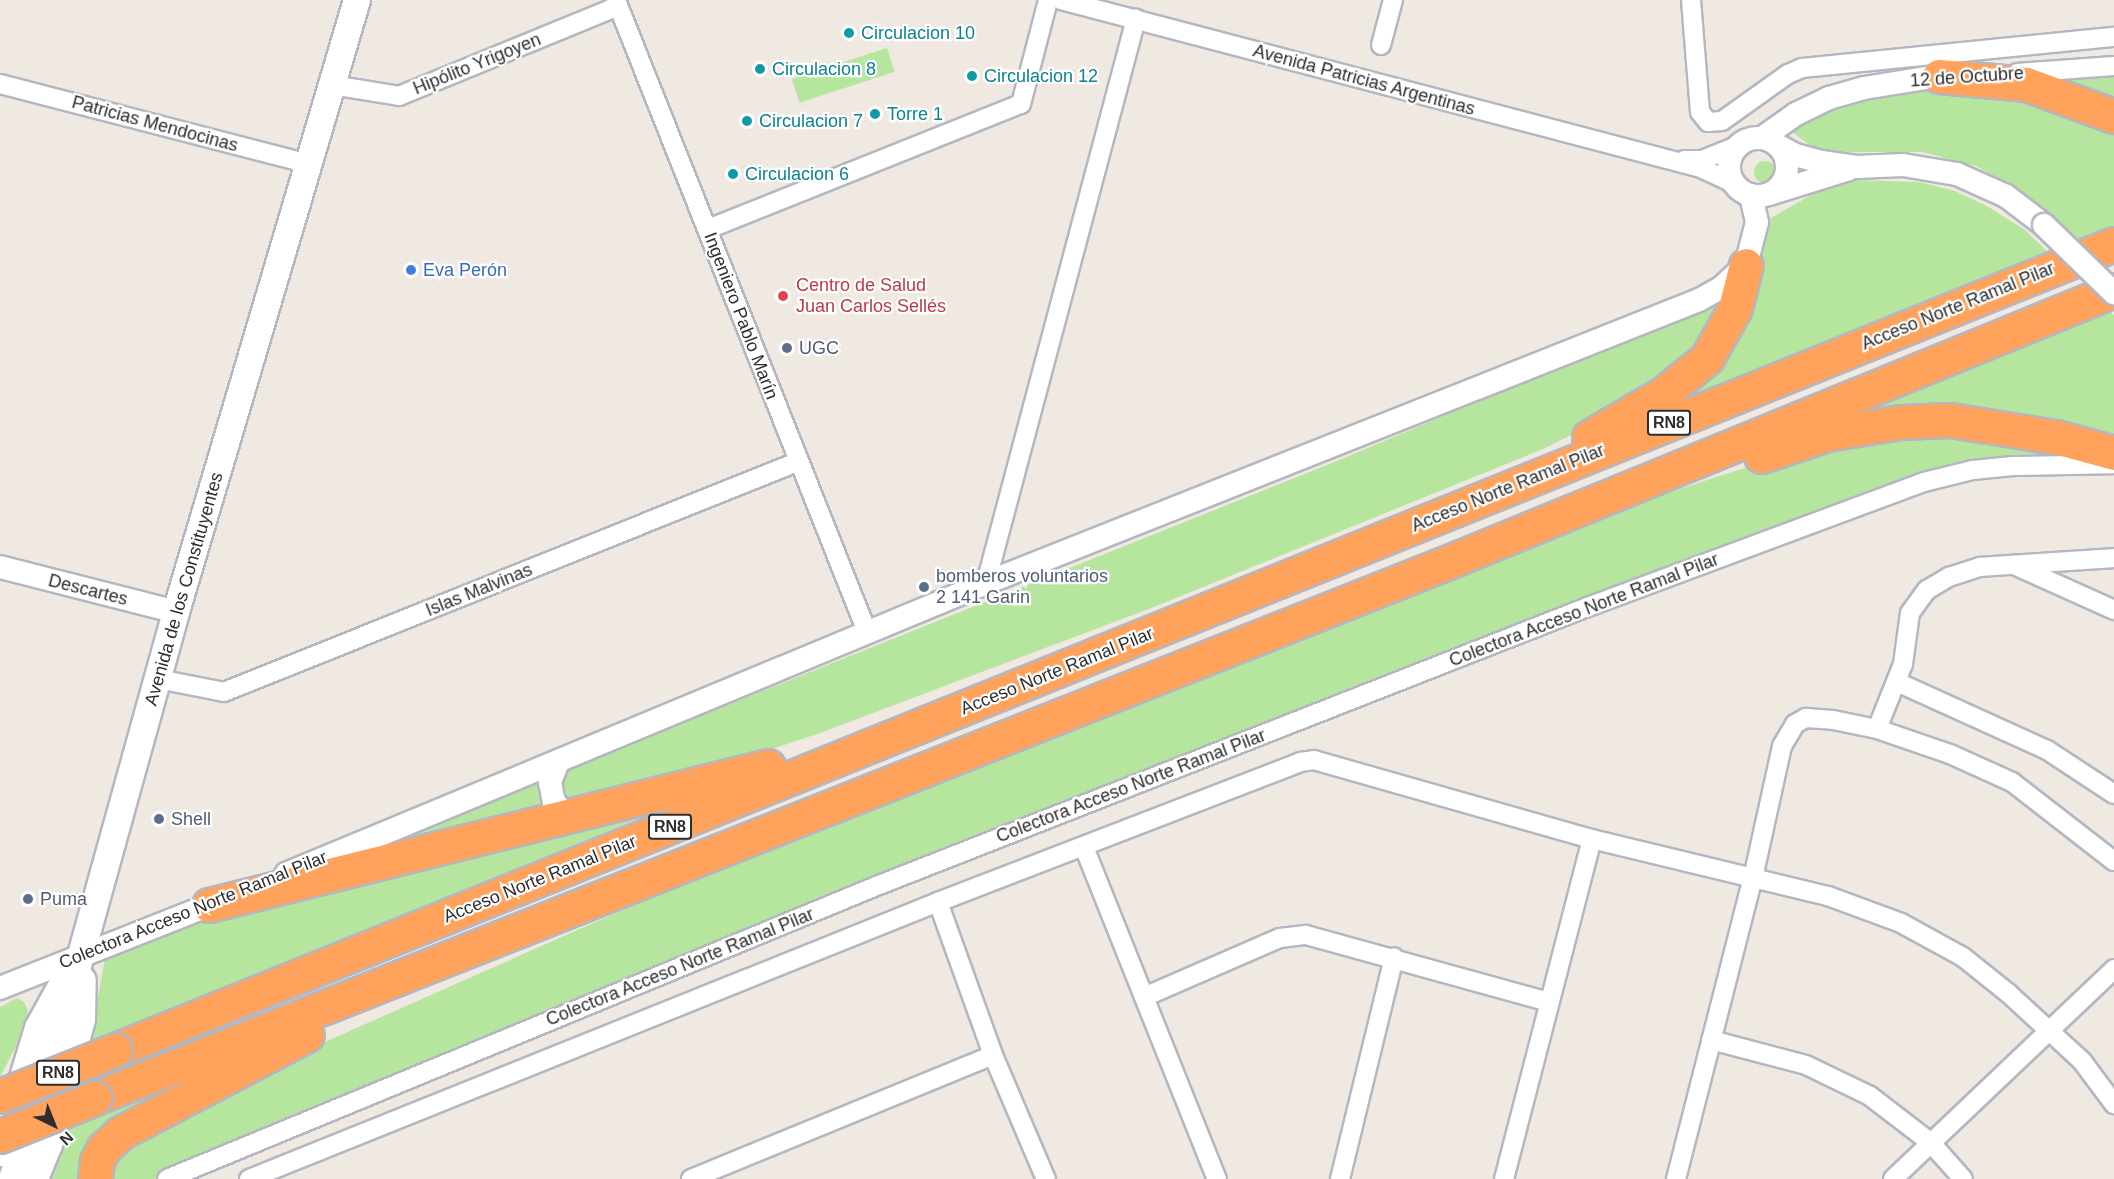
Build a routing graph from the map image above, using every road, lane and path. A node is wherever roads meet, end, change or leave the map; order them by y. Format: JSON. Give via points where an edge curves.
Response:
{"nodes":[{"id":1,"x":357,"y":0,"type":"edge"},
{"id":2,"x":1048,"y":0,"type":"edge"},
{"id":3,"x":1060,"y":0,"type":"edge"},
{"id":4,"x":1393,"y":0,"type":"edge"},
{"id":5,"x":1691,"y":0,"type":"edge"},
{"id":6,"x":617,"y":3,"type":"edge"},
{"id":7,"x":1137,"y":19,"type":"junction"},
{"id":8,"x":2114,"y":37,"type":"edge"},
{"id":9,"x":1381,"y":45,"type":"dead end"},
{"id":10,"x":2114,"y":66,"type":"edge"},
{"id":11,"x":1939,"y":76,"type":"junction"},
{"id":12,"x":0,"y":84,"type":"edge"},
{"id":13,"x":332,"y":85,"type":"junction"},
{"id":14,"x":2114,"y":116,"type":"edge"},
{"id":15,"x":1770,"y":142,"type":"junction"},
{"id":16,"x":1739,"y":145,"type":"junction"},
{"id":17,"x":1667,"y":160,"type":"junction"},
{"id":18,"x":309,"y":164,"type":"junction"},
{"id":19,"x":1857,"y":167,"type":"junction"},
{"id":20,"x":1752,"y":191,"type":"junction"},
{"id":21,"x":708,"y":229,"type":"junction"},
{"id":22,"x":2114,"y":244,"type":"edge"},
{"id":23,"x":1746,"y":265,"type":"junction"},
{"id":24,"x":2114,"y":292,"type":"edge"},
{"id":25,"x":2114,"y":453,"type":"edge"},
{"id":26,"x":798,"y":462,"type":"junction"},
{"id":27,"x":2114,"y":464,"type":"edge"},
{"id":28,"x":1494,"y":493,"type":"junction"},
{"id":29,"x":1458,"y":558,"type":"junction"},
{"id":30,"x":2114,"y":558,"type":"edge"},
{"id":31,"x":2010,"y":563,"type":"junction"},
{"id":32,"x":0,"y":567,"type":"edge"},
{"id":33,"x":986,"y":583,"type":"junction"},
{"id":34,"x":1224,"y":603,"type":"junction"},
{"id":35,"x":2114,"y":610,"type":"edge"},
{"id":36,"x":176,"y":612,"type":"junction"},
{"id":37,"x":867,"y":632,"type":"junction"},
{"id":38,"x":158,"y":679,"type":"junction"},
{"id":39,"x":1897,"y":682,"type":"junction"},
{"id":40,"x":1877,"y":729,"type":"junction"},
{"id":41,"x":558,"y":762,"type":"junction"},
{"id":42,"x":2114,"y":794,"type":"edge"},
{"id":43,"x":568,"y":817,"type":"junction"},
{"id":44,"x":1592,"y":839,"type":"junction"},
{"id":45,"x":1084,"y":847,"type":"junction"},
{"id":46,"x":2114,"y":861,"type":"edge"},
{"id":47,"x":1753,"y":878,"type":"junction"},
{"id":48,"x":938,"y":902,"type":"junction"},
{"id":49,"x":209,"y":905,"type":"junction"},
{"id":50,"x":507,"y":935,"type":"junction"},
{"id":51,"x":80,"y":956,"type":"junction"},
{"id":52,"x":1394,"y":957,"type":"junction"},
{"id":53,"x":2114,"y":969,"type":"edge"},
{"id":54,"x":0,"y":988,"type":"edge"},
{"id":55,"x":1144,"y":997,"type":"junction"},
{"id":56,"x":1549,"y":1002,"type":"junction"},
{"id":57,"x":2052,"y":1031,"type":"junction"},
{"id":58,"x":1711,"y":1040,"type":"junction"},
{"id":59,"x":993,"y":1055,"type":"junction"},
{"id":60,"x":0,"y":1096,"type":"edge"},
{"id":61,"x":2114,"y":1104,"type":"edge"},
{"id":62,"x":0,"y":1136,"type":"edge"},
{"id":63,"x":1931,"y":1143,"type":"junction"},
{"id":64,"x":0,"y":1152,"type":"edge"},
{"id":65,"x":12,"y":1179,"type":"edge"},
{"id":66,"x":35,"y":1179,"type":"edge"},
{"id":67,"x":95,"y":1179,"type":"edge"},
{"id":68,"x":167,"y":1179,"type":"edge"},
{"id":69,"x":249,"y":1179,"type":"edge"},
{"id":70,"x":691,"y":1179,"type":"edge"},
{"id":71,"x":1046,"y":1179,"type":"edge"},
{"id":72,"x":1217,"y":1179,"type":"edge"},
{"id":73,"x":1340,"y":1179,"type":"edge"},
{"id":74,"x":1504,"y":1179,"type":"edge"},
{"id":75,"x":1676,"y":1179,"type":"edge"},
{"id":76,"x":1893,"y":1179,"type":"edge"},
{"id":77,"x":1963,"y":1179,"type":"edge"}],
"edges":[{"from":1,"to":13,"type":"main road","name":"Avenida de los Constituyentes"},
{"from":2,"to":21,"type":"street","via":[[1021,104]]},
{"from":3,"to":7,"type":"street","name":"Avenida Patricias Argentinas"},
{"from":4,"to":9,"type":"street"},
{"from":5,"to":8,"type":"street","via":[[1700,112],[1708,123],[1730,117],[1802,68]]},
{"from":6,"to":13,"type":"street","name":"Hipólito Yrigoyen","via":[[399,96]]},
{"from":6,"to":21,"type":"street","name":"Ingeniero Pablo Marín"},
{"from":7,"to":17,"type":"street","name":"Avenida Patricias Argentinas"},
{"from":7,"to":33,"type":"street"},
{"from":10,"to":11,"type":"street","name":"12 de Octubre"},
{"from":11,"to":14,"type":"highway","via":[[2026,84]]},
{"from":11,"to":15,"type":"street","name":"12 de Octubre","via":[[1829,98],[1796,114]]},
{"from":12,"to":18,"type":"street","name":"Patricias Mendocinas"},
{"from":13,"to":18,"type":"main road","name":"Avenida de los Constituyentes"},
{"from":15,"to":16,"type":"street"},
{"from":15,"to":19,"type":"street","via":[[1803,158]]},
{"from":15,"to":20,"type":"street","via":[[1787,163],[1784,182]]},
{"from":16,"to":17,"type":"street","name":"Avenida Patricias Argentinas","via":[[1702,160]]},
{"from":16,"to":20,"type":"street","via":[[1729,166]]},
{"from":17,"to":20,"type":"street","name":"Avenida Patricias Argentinas","via":[[1714,172]]},
{"from":18,"to":36,"type":"main road","name":"Avenida de los Constituyentes"},
{"from":19,"to":20,"type":"street"},
{"from":19,"to":24,"type":"street","bridge":true,"via":[[1903,165],[1956,174],[2006,196],[2044,225]]},
{"from":20,"to":23,"type":"street","via":[[1757,222]]},
{"from":21,"to":26,"type":"street","name":"Ingeniero Pablo Marín"},
{"from":22,"to":28,"type":"highway","name":"Acceso Norte Ramal Pilar","number":"RN8"},
{"from":23,"to":28,"type":"highway","via":[[1735,308],[1722,336],[1687,377]]},
{"from":23,"to":33,"type":"street","name":"Colectora Acceso Norte Ramal Pilar","via":[[1721,288],[1664,315]]},
{"from":24,"to":29,"type":"highway","number":"RN8"},
{"from":25,"to":29,"type":"highway","via":[[2005,427],[1950,420],[1889,424],[1827,434]]},
{"from":26,"to":37,"type":"street","name":"Ingeniero Pablo Marín"},
{"from":26,"to":38,"type":"street","name":"Islas Malvinas","via":[[224,692]]},
{"from":27,"to":68,"type":"street","name":"Colectora Acceso Norte Ramal Pilar","via":[[2003,467],[1924,482],[1585,608],[890,880]]},
{"from":28,"to":34,"type":"highway","name":"Acceso Norte Ramal Pilar","number":"RN8"},
{"from":29,"to":50,"type":"highway","number":"RN8"},
{"from":30,"to":31,"type":"street"},
{"from":31,"to":35,"type":"street"},
{"from":31,"to":39,"type":"street","via":[[1949,577],[1927,590],[1910,613]]},
{"from":32,"to":36,"type":"street","name":"Descartes"},
{"from":33,"to":37,"type":"street","name":"Colectora Acceso Norte Ramal Pilar"},
{"from":34,"to":43,"type":"highway","via":[[794,758],[734,777]]},
{"from":34,"to":60,"type":"highway","name":"Acceso Norte Ramal Pilar","number":"RN8","bridge":true},
{"from":36,"to":38,"type":"main road","name":"Avenida de los Constituyentes"},
{"from":37,"to":41,"type":"street","name":"Colectora Acceso Norte Ramal Pilar"},
{"from":38,"to":51,"type":"main road","name":"Avenida de los Constituyentes"},
{"from":39,"to":40,"type":"street"},
{"from":39,"to":42,"type":"street","via":[[2048,750]]},
{"from":40,"to":46,"type":"street","via":[[1941,750],[2012,782]]},
{"from":40,"to":47,"type":"street","via":[[1806,718],[1788,732]]},
{"from":41,"to":43,"type":"street","via":[[550,782],[554,802]]},
{"from":41,"to":49,"type":"street","name":"Colectora Acceso Norte Ramal Pilar"},
{"from":43,"to":49,"type":"highway"},
{"from":44,"to":45,"type":"street","via":[[1314,760],[1300,762]]},
{"from":44,"to":47,"type":"street"},
{"from":44,"to":56,"type":"street"},
{"from":45,"to":48,"type":"street"},
{"from":45,"to":55,"type":"street"},
{"from":47,"to":57,"type":"street","via":[[1858,906],[1931,937],[1981,972]]},
{"from":47,"to":58,"type":"street"},
{"from":48,"to":59,"type":"street"},
{"from":48,"to":69,"type":"street"},
{"from":49,"to":51,"type":"street","name":"Colectora Acceso Norte Ramal Pilar"},
{"from":50,"to":62,"type":"highway","number":"RN8","bridge":true},
{"from":50,"to":67,"type":"highway","via":[[142,1118],[103,1149]]},
{"from":51,"to":54,"type":"street","name":"Colectora Acceso Norte Ramal Pilar"},
{"from":51,"to":64,"type":"main road","via":[[38,1028]]},
{"from":51,"to":65,"type":"main road","name":"Avenida de los Constituyentes"},
{"from":51,"to":66,"type":"main road","via":[[82,1019],[49,1145]]},
{"from":52,"to":55,"type":"street","via":[[1326,938],[1291,935]]},
{"from":52,"to":56,"type":"street"},
{"from":52,"to":73,"type":"street"},
{"from":53,"to":57,"type":"street"},
{"from":55,"to":72,"type":"street"},
{"from":56,"to":74,"type":"street"},
{"from":57,"to":61,"type":"street","via":[[2102,1082]]},
{"from":57,"to":63,"type":"street"},
{"from":58,"to":63,"type":"street","via":[[1782,1057],[1834,1076],[1870,1095]]},
{"from":58,"to":75,"type":"street"},
{"from":59,"to":70,"type":"street"},
{"from":59,"to":71,"type":"street"},
{"from":63,"to":76,"type":"street"},
{"from":63,"to":77,"type":"street"}]}
